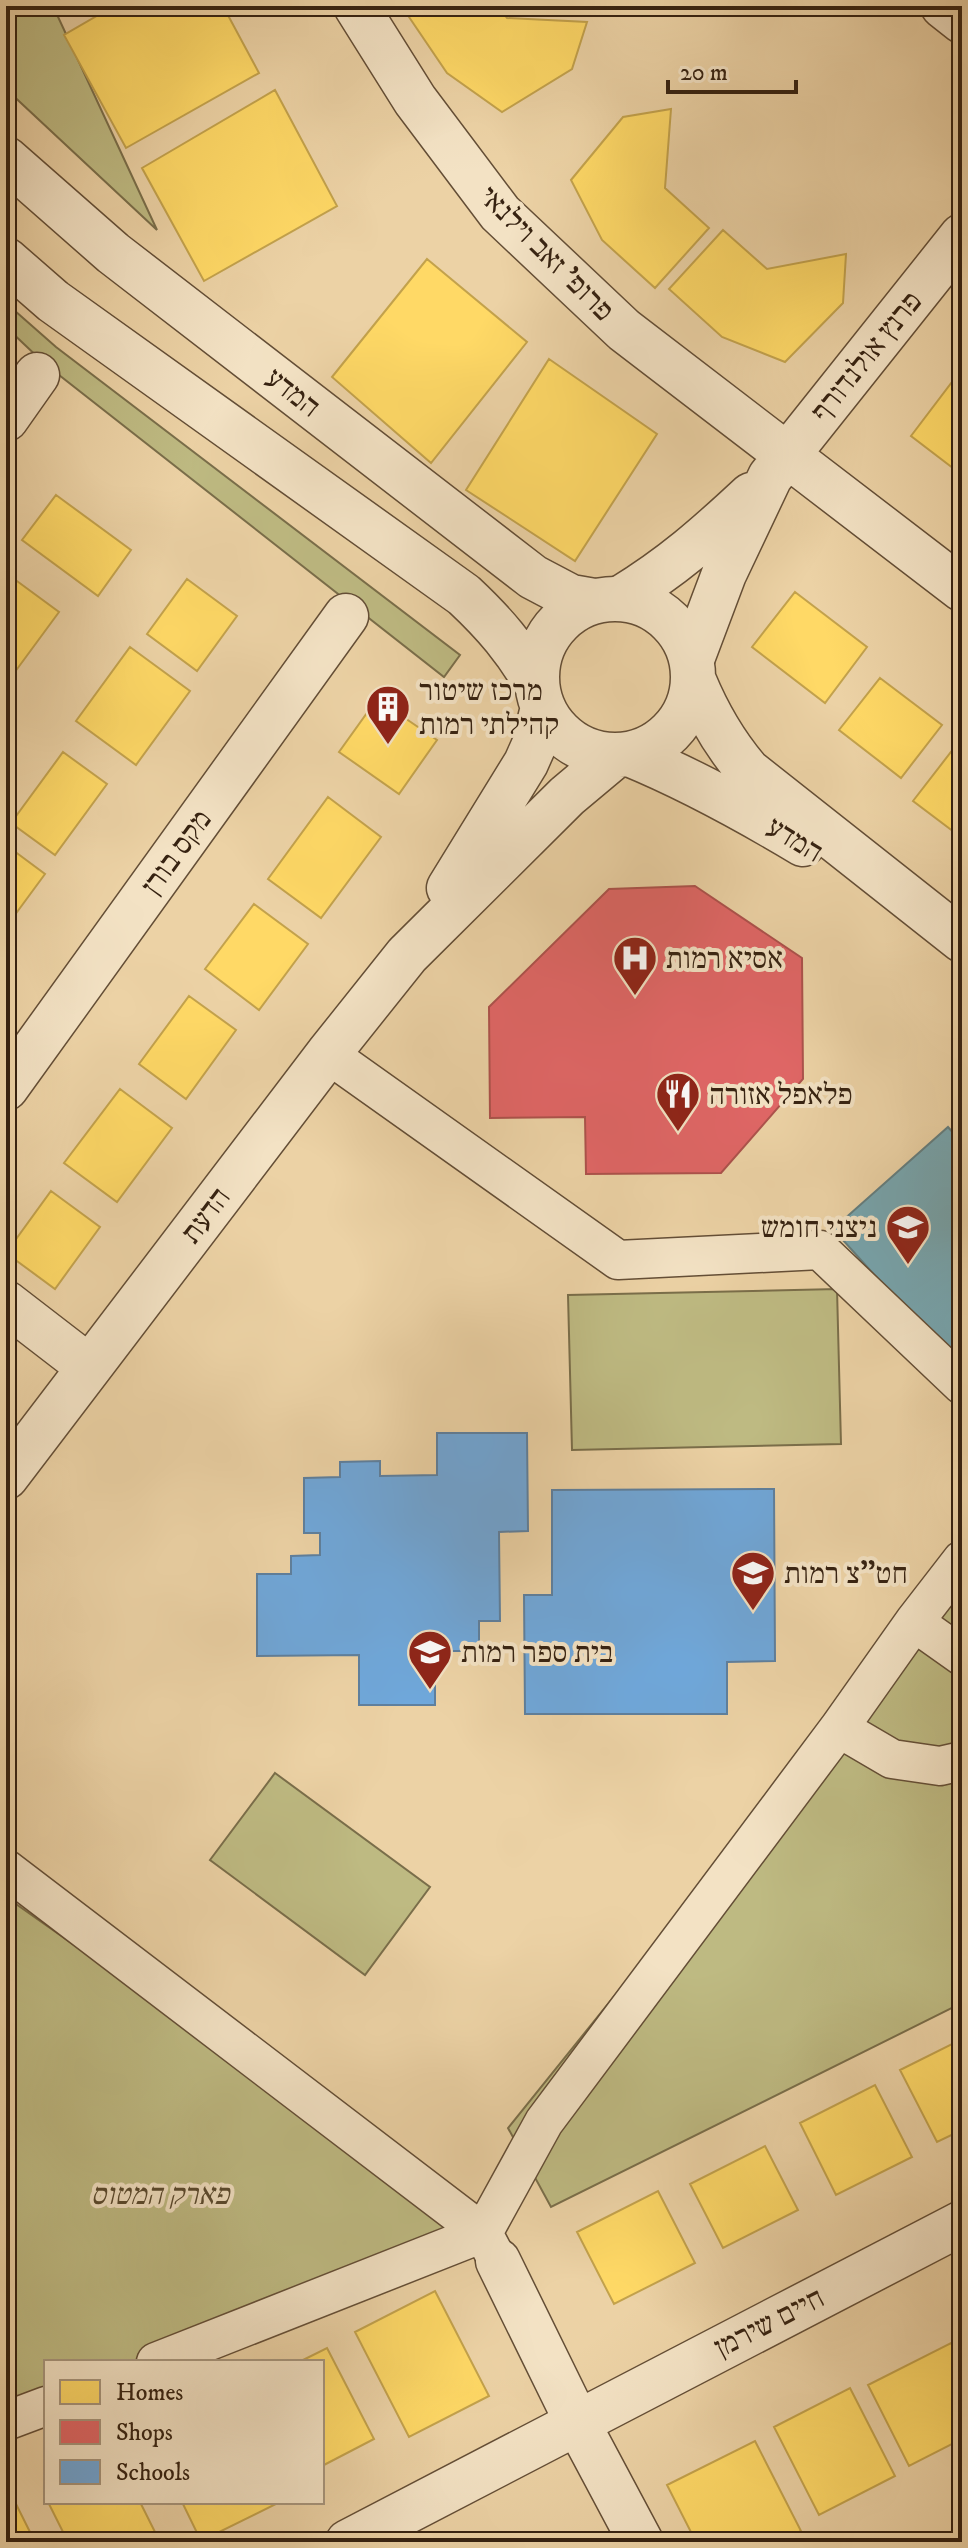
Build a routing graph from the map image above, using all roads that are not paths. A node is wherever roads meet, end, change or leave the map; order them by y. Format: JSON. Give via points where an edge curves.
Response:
{"nodes":[{"id":1,"x":356,"y":6,"type":"edge"},
{"id":2,"x":943,"y":6,"type":"edge"},
{"id":3,"x":962,"y":21,"type":"edge"},
{"id":4,"x":6,"y":159,"type":"edge"},
{"id":5,"x":962,"y":236,"type":"edge"},
{"id":6,"x":6,"y":260,"type":"edge"},
{"id":7,"x":37,"y":375,"type":"dead end"},
{"id":8,"x":6,"y":419,"type":"edge"},
{"id":9,"x":778,"y":466,"type":"junction"},
{"id":10,"x":962,"y":589,"type":"edge"},
{"id":11,"x":607,"y":600,"type":"junction"},
{"id":12,"x":346,"y":616,"type":"dead end"},
{"id":13,"x":693,"y":670,"type":"junction"},
{"id":14,"x":540,"y":696,"type":"junction"},
{"id":15,"x":622,"y":754,"type":"junction"},
{"id":16,"x":959,"y":938,"type":"edge"},
{"id":17,"x":407,"y":955,"type":"junction"},
{"id":18,"x":328,"y":1054,"type":"junction"},
{"id":19,"x":6,"y":1088,"type":"edge"},
{"id":20,"x":6,"y":1303,"type":"edge"},
{"id":21,"x":89,"y":1367,"type":"junction"},
{"id":22,"x":962,"y":1385,"type":"edge"},
{"id":23,"x":6,"y":1477,"type":"edge"},
{"id":24,"x":962,"y":1560,"type":"edge"},
{"id":25,"x":914,"y":1622,"type":"junction"},
{"id":26,"x":962,"y":1656,"type":"edge"},
{"id":27,"x":839,"y":1728,"type":"junction"},
{"id":28,"x":962,"y":1761,"type":"edge"},
{"id":29,"x":6,"y":1869,"type":"edge"},
{"id":30,"x":962,"y":2223,"type":"edge"},
{"id":31,"x":490,"y":2247,"type":"junction"},
{"id":32,"x":162,"y":2360,"type":"edge"},
{"id":33,"x":44,"y":2407,"type":"edge"},
{"id":34,"x":6,"y":2421,"type":"edge"},
{"id":35,"x":577,"y":2422,"type":"junction"},
{"id":36,"x":348,"y":2542,"type":"edge"},
{"id":37,"x":641,"y":2542,"type":"edge"}],
"edges":[{"from":1,"to":9,"type":"street","name":"פרופ' זאב וילנאי","via":[[415,100],[500,213]]},
{"from":2,"to":3,"type":"street"},
{"from":4,"to":11,"type":"street","name":"המדע","via":[[113,253],[533,577],[571,597]]},
{"from":5,"to":9,"type":"street","name":"פרנץ אולנדורף"},
{"from":6,"to":14,"type":"street","via":[[53,301],[464,595],[518,653]]},
{"from":7,"to":8,"type":"street"},
{"from":9,"to":10,"type":"street","name":"פרופ' זאב וילנאי"},
{"from":9,"to":11,"type":"street","name":"פרנץ אולנדורף","via":[[692,549],[660,574]]},
{"from":9,"to":13,"type":"street","name":"פרנץ אולנדורף","via":[[724,574]]},
{"from":11,"to":13,"type":"street","via":[[640,603],[658,611],[685,640]]},
{"from":11,"to":14,"type":"street","via":[[574,610],[544,642],[538,663]]},
{"from":12,"to":19,"type":"street","name":"מקס בורן"},
{"from":13,"to":15,"type":"street","via":[[689,702],[680,720],[658,742]]},
{"from":13,"to":16,"type":"street","name":"המדע","via":[[716,729],[748,771]]},
{"from":14,"to":15,"type":"street","via":[[555,727],[572,742],[593,752]]},
{"from":14,"to":17,"type":"street","name":"הדעת","via":[[534,745],[526,763]]},
{"from":15,"to":16,"type":"street","name":"המדע","via":[[734,803]]},
{"from":15,"to":17,"type":"street","name":"הדעת","via":[[567,796]]},
{"from":17,"to":18,"type":"street","name":"הדעת"},
{"from":18,"to":21,"type":"street","name":"הדעת"},
{"from":18,"to":22,"type":"street","via":[[618,1260],[820,1250]]},
{"from":20,"to":21,"type":"street"},
{"from":21,"to":23,"type":"street","name":"הדעת"},
{"from":24,"to":25,"type":"street"},
{"from":25,"to":26,"type":"street"},
{"from":25,"to":27,"type":"street"},
{"from":27,"to":28,"type":"street","via":[[892,1759],[940,1766]]},
{"from":27,"to":31,"type":"street","via":[[544,2122]]},
{"from":29,"to":31,"type":"street"},
{"from":30,"to":35,"type":"street","name":"חיים שירמן"},
{"from":31,"to":32,"type":"street"},
{"from":31,"to":35,"type":"street"},
{"from":33,"to":34,"type":"street"},
{"from":35,"to":36,"type":"street","name":"חיים שירמן"},
{"from":35,"to":37,"type":"street"}]}
